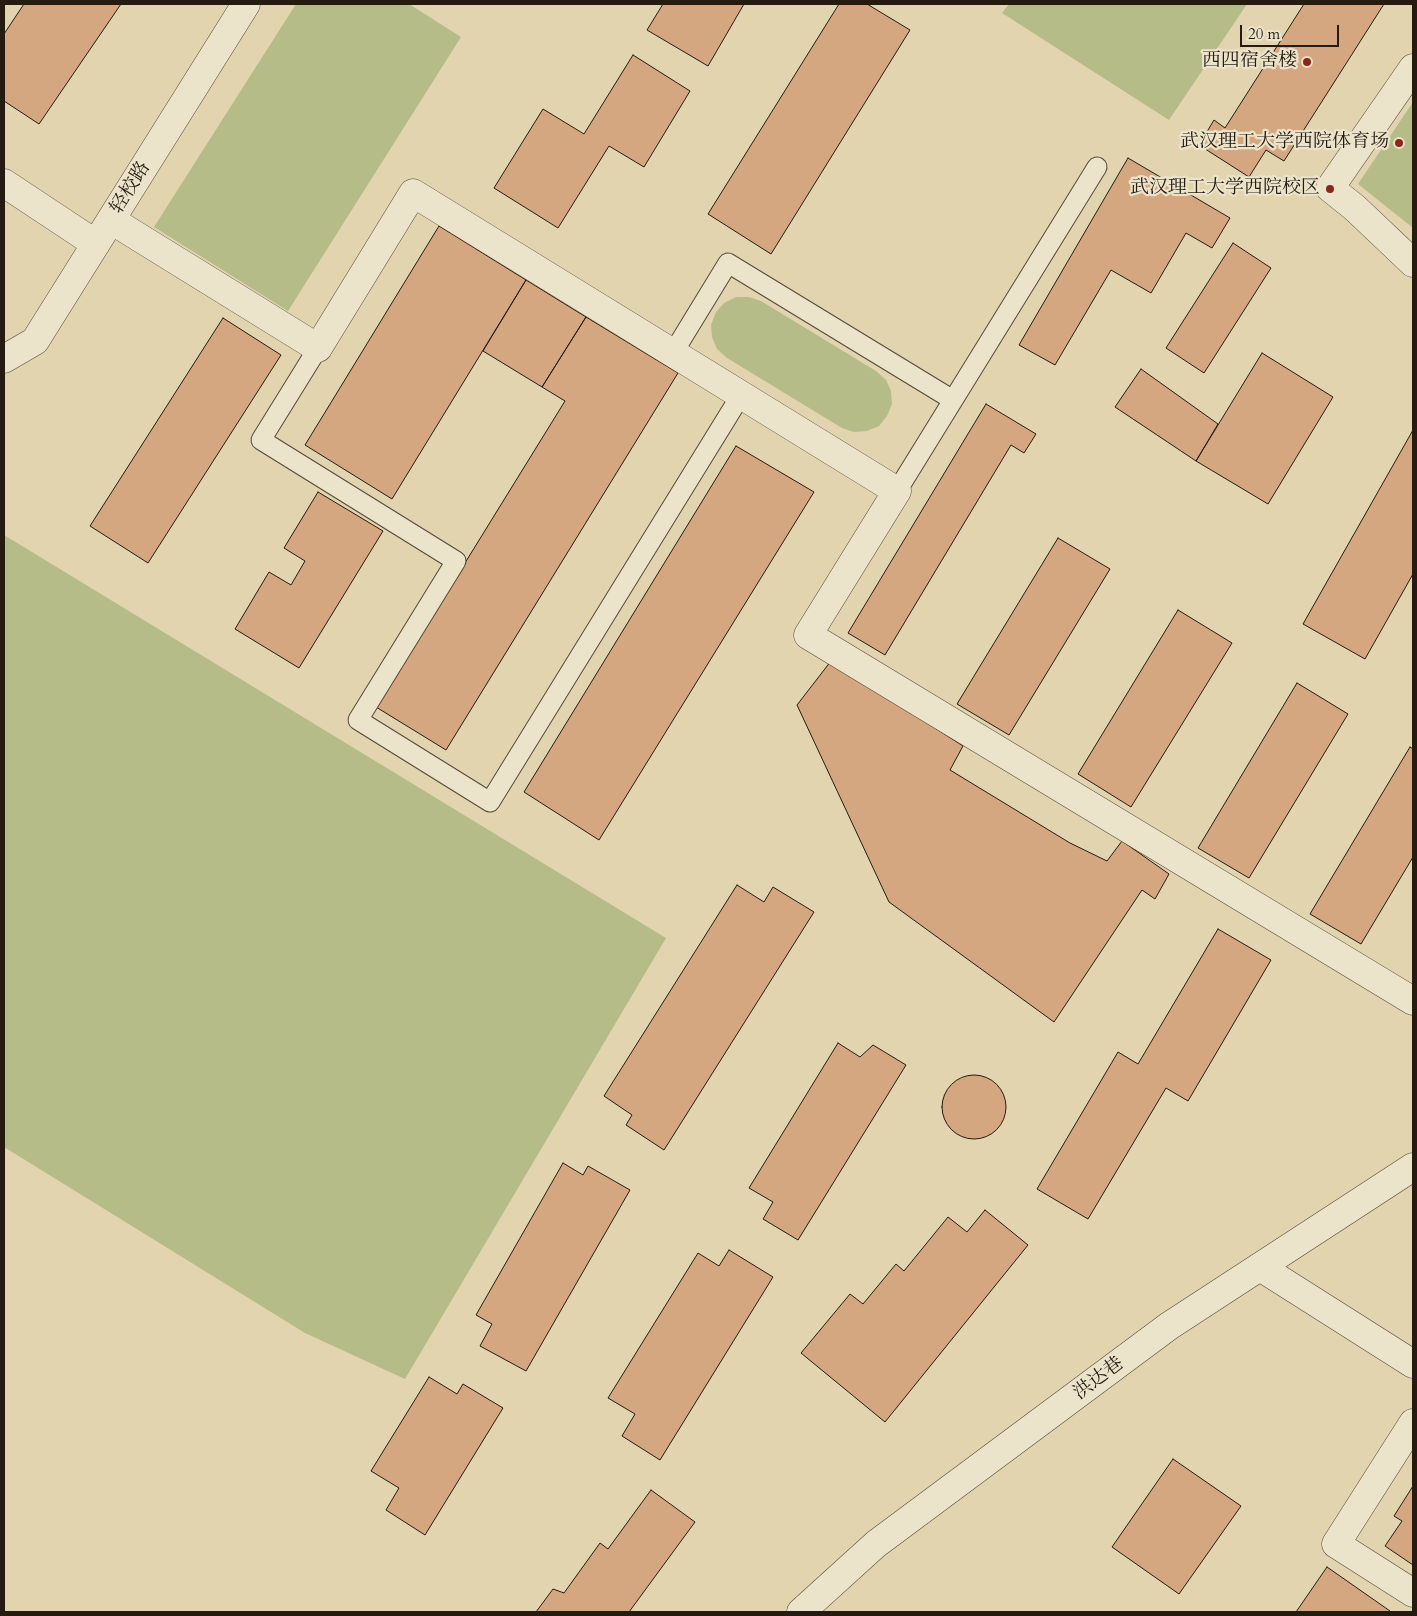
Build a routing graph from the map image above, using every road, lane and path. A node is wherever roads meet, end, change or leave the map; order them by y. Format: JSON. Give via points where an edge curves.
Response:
{"nodes":[{"id":1,"x":246,"y":4,"type":"edge"},
{"id":2,"x":1413,"y":68,"type":"edge"},
{"id":3,"x":1097,"y":167,"type":"dead end"},
{"id":4,"x":4,"y":183,"type":"edge"},
{"id":5,"x":111,"y":220,"type":"junction"},
{"id":6,"x":96,"y":244,"type":"junction"},
{"id":7,"x":1413,"y":262,"type":"edge"},
{"id":8,"x":318,"y":348,"type":"junction"},
{"id":9,"x":673,"y":353,"type":"junction"},
{"id":10,"x":4,"y":359,"type":"edge"},
{"id":11,"x":741,"y":395,"type":"junction"},
{"id":12,"x":953,"y":400,"type":"junction"},
{"id":13,"x":897,"y":491,"type":"junction"},
{"id":14,"x":1413,"y":1001,"type":"edge"},
{"id":15,"x":1413,"y":1167,"type":"edge"},
{"id":16,"x":1260,"y":1267,"type":"junction"},
{"id":17,"x":1413,"y":1364,"type":"edge"},
{"id":18,"x":1413,"y":1423,"type":"edge"},
{"id":19,"x":1413,"y":1593,"type":"edge"},
{"id":20,"x":801,"y":1612,"type":"edge"}],
"edges":[{"from":1,"to":5,"type":"street","name":"轻校路"},
{"from":2,"to":7,"type":"street","via":[[1330,188]]},
{"from":3,"to":12,"type":"lane"},
{"from":4,"to":6,"type":"street"},
{"from":5,"to":6,"type":"street","name":"轻校路"},
{"from":5,"to":8,"type":"street"},
{"from":6,"to":10,"type":"street","name":"轻校路","via":[[35,341]]},
{"from":8,"to":9,"type":"street","via":[[413,192]]},
{"from":8,"to":11,"type":"lane","via":[[261,440],[456,561],[358,720],[490,802]]},
{"from":9,"to":11,"type":"street"},
{"from":9,"to":12,"type":"lane","via":[[728,263]]},
{"from":11,"to":13,"type":"street"},
{"from":12,"to":13,"type":"lane"},
{"from":13,"to":14,"type":"street","via":[[808,635]]},
{"from":15,"to":16,"type":"street","name":"洪达巷"},
{"from":16,"to":17,"type":"street"},
{"from":16,"to":20,"type":"street","name":"洪达巷","via":[[1170,1326],[876,1544]]},
{"from":18,"to":19,"type":"street","via":[[1336,1544]]}]}
